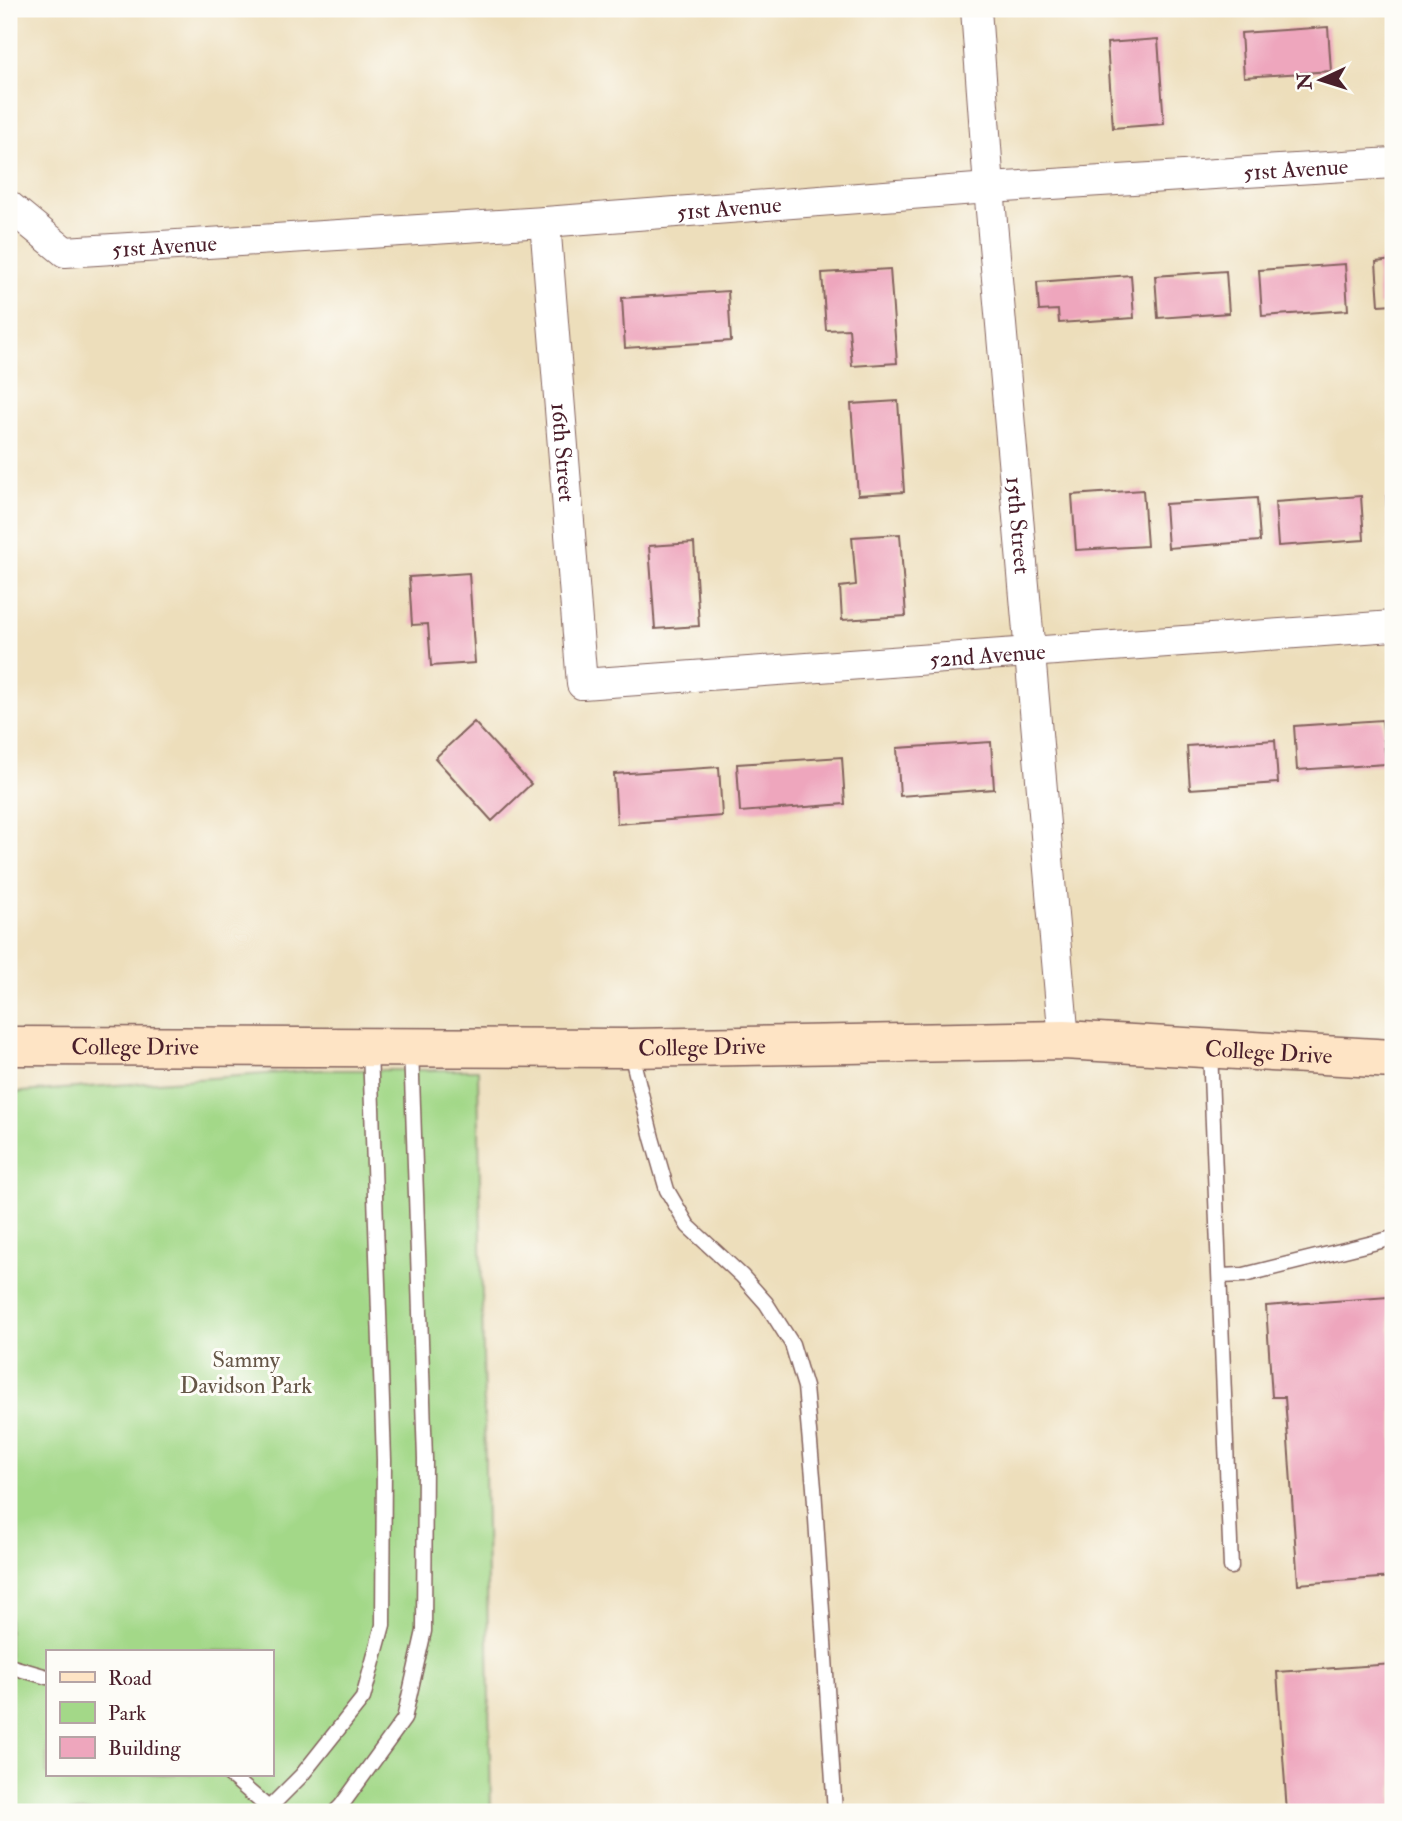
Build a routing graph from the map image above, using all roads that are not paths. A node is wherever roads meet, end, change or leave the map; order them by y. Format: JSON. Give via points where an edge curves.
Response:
{"nodes":[{"id":1,"x":976,"y":9,"type":"edge"},
{"id":2,"x":1393,"y":163,"type":"edge"},
{"id":3,"x":989,"y":188,"type":"junction"},
{"id":4,"x":9,"y":206,"type":"edge"},
{"id":5,"x":545,"y":222,"type":"junction"},
{"id":6,"x":1393,"y":626,"type":"edge"},
{"id":7,"x":1030,"y":652,"type":"junction"},
{"id":8,"x":582,"y":684,"type":"joint"},
{"id":9,"x":1064,"y":1041,"type":"junction"},
{"id":10,"x":9,"y":1046,"type":"edge"},
{"id":11,"x":370,"y":1046,"type":"junction"},
{"id":12,"x":411,"y":1047,"type":"junction"},
{"id":13,"x":630,"y":1048,"type":"junction"},
{"id":14,"x":1210,"y":1049,"type":"junction"},
{"id":15,"x":1393,"y":1059,"type":"edge"},
{"id":16,"x":1393,"y":1238,"type":"edge"},
{"id":17,"x":1220,"y":1276,"type":"junction"},
{"id":18,"x":1231,"y":1567,"type":"dead end"},
{"id":19,"x":9,"y":1666,"type":"edge"},
{"id":20,"x":46,"y":1677,"type":"edge"},
{"id":21,"x":231,"y":1776,"type":"edge"},
{"id":22,"x":271,"y":1810,"type":"edge"},
{"id":23,"x":335,"y":1812,"type":"edge"},
{"id":24,"x":835,"y":1812,"type":"edge"}],
"edges":[{"from":1,"to":3,"type":"street","name":"15th Street"},
{"from":2,"to":3,"type":"street","name":"51st Avenue"},
{"from":3,"to":5,"type":"street","name":"51st Avenue"},
{"from":3,"to":7,"type":"street","name":"15th Street"},
{"from":4,"to":5,"type":"street","name":"51st Avenue","via":[[65,252]]},
{"from":5,"to":8,"type":"street","name":"16th Street"},
{"from":6,"to":7,"type":"street","name":"52nd Avenue"},
{"from":7,"to":8,"type":"street","name":"52nd Avenue"},
{"from":7,"to":9,"type":"street","name":"15th Street"},
{"from":9,"to":13,"type":"street","name":"College Drive"},
{"from":9,"to":14,"type":"street","name":"College Drive"},
{"from":10,"to":11,"type":"street","name":"College Drive"},
{"from":11,"to":12,"type":"street","name":"College Drive"},
{"from":11,"to":22,"type":"lane","via":[[384,1460],[383,1625],[363,1698]]},
{"from":12,"to":13,"type":"street","name":"College Drive"},
{"from":12,"to":23,"type":"lane","via":[[425,1459],[424,1631],[404,1719]]},
{"from":13,"to":24,"type":"lane","via":[[667,1191],[688,1226],[766,1303],[792,1344],[804,1387]]},
{"from":14,"to":15,"type":"street","name":"College Drive"},
{"from":14,"to":17,"type":"lane"},
{"from":16,"to":17,"type":"lane","via":[[1244,1275]]},
{"from":17,"to":18,"type":"lane"},
{"from":19,"to":20,"type":"lane"},
{"from":21,"to":22,"type":"lane"}]}
